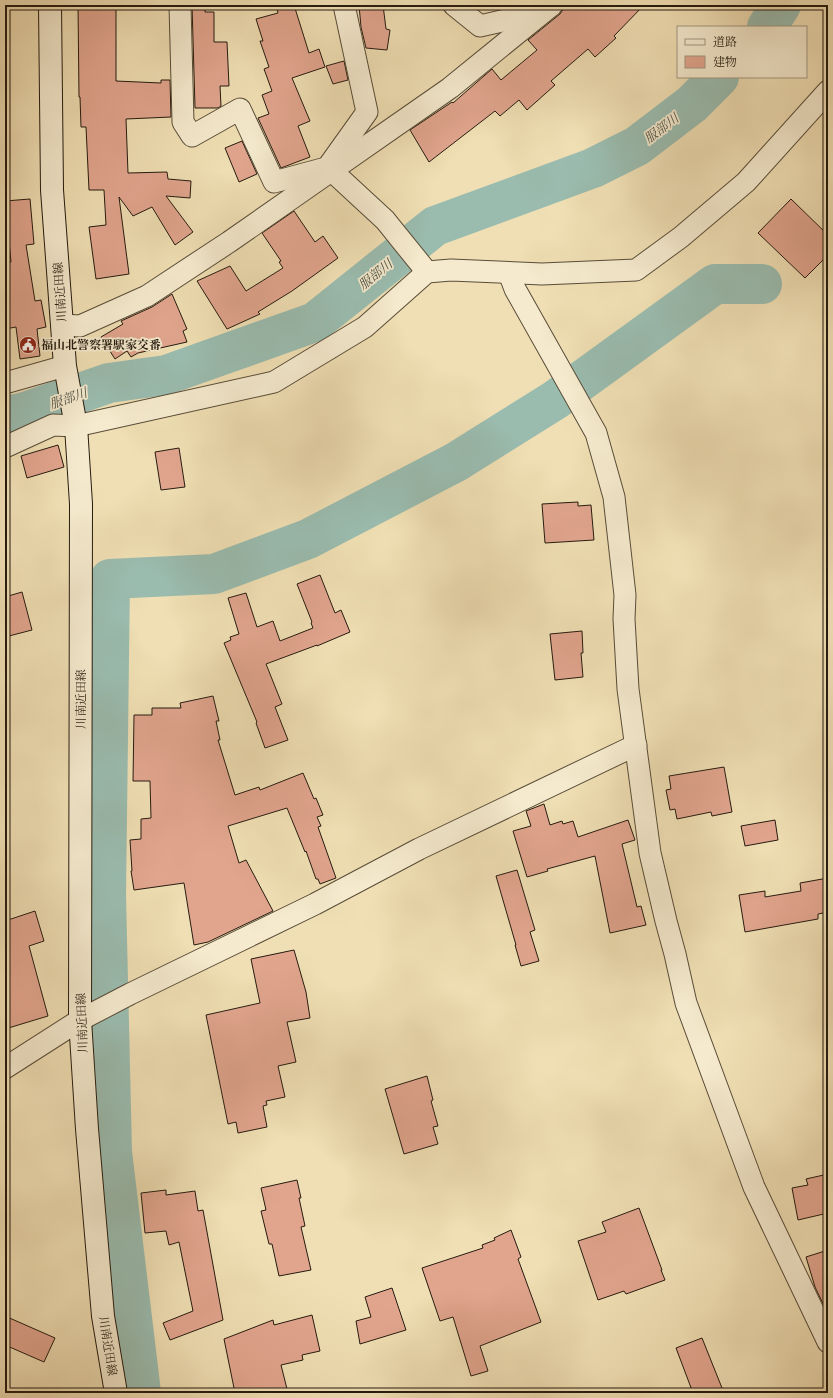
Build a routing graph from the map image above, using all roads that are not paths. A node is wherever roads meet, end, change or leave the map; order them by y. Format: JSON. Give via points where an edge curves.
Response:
{"nodes":[{"id":1,"x":50,"y":5,"type":"edge"},
{"id":2,"x":180,"y":5,"type":"edge"},
{"id":3,"x":344,"y":5,"type":"edge"},
{"id":4,"x":454,"y":5,"type":"edge"},
{"id":5,"x":550,"y":8,"type":"edge"},
{"id":6,"x":828,"y":91,"type":"edge"},
{"id":7,"x":329,"y":170,"type":"junction"},
{"id":8,"x":425,"y":270,"type":"junction"},
{"id":9,"x":509,"y":273,"type":"junction"},
{"id":10,"x":62,"y":325,"type":"junction"},
{"id":11,"x":66,"y":369,"type":"junction"},
{"id":12,"x":5,"y":383,"type":"edge"},
{"id":13,"x":75,"y":419,"type":"junction"},
{"id":14,"x":5,"y":447,"type":"edge"},
{"id":15,"x":636,"y":745,"type":"junction"},
{"id":16,"x":80,"y":1020,"type":"junction"},
{"id":17,"x":5,"y":1068,"type":"edge"},
{"id":18,"x":828,"y":1342,"type":"edge"},
{"id":19,"x":116,"y":1393,"type":"edge"}],
"edges":[{"from":1,"to":10,"type":"main road","name":"川南近田線","via":[[52,190]]},
{"from":2,"to":7,"type":"street","via":[[182,122],[192,136],[240,110],[274,182]]},
{"from":3,"to":7,"type":"street","via":[[368,112]]},
{"from":4,"to":5,"type":"street","via":[[480,26]]},
{"from":5,"to":7,"type":"street","via":[[450,88]]},
{"from":6,"to":9,"type":"street","via":[[746,182],[681,237],[636,270]]},
{"from":7,"to":8,"type":"street","via":[[385,220]]},
{"from":7,"to":10,"type":"street","via":[[229,242],[147,296],[80,326]]},
{"from":8,"to":9,"type":"street"},
{"from":8,"to":13,"type":"street","via":[[365,327],[274,382]]},
{"from":9,"to":15,"type":"street","via":[[515,289],[596,433],[614,497],[625,595],[628,689]]},
{"from":10,"to":11,"type":"main road","name":"川南近田線"},
{"from":11,"to":12,"type":"street"},
{"from":11,"to":13,"type":"main road","name":"川南近田線"},
{"from":13,"to":14,"type":"street","via":[[52,425]]},
{"from":13,"to":16,"type":"main road","name":"川南近田線","via":[[81,504]]},
{"from":15,"to":16,"type":"street","via":[[419,849],[315,904]]},
{"from":15,"to":18,"type":"street","via":[[650,853],[686,1003],[754,1186]]},
{"from":16,"to":17,"type":"street"},
{"from":16,"to":19,"type":"main road","name":"川南近田線","via":[[103,1316]]}]}
